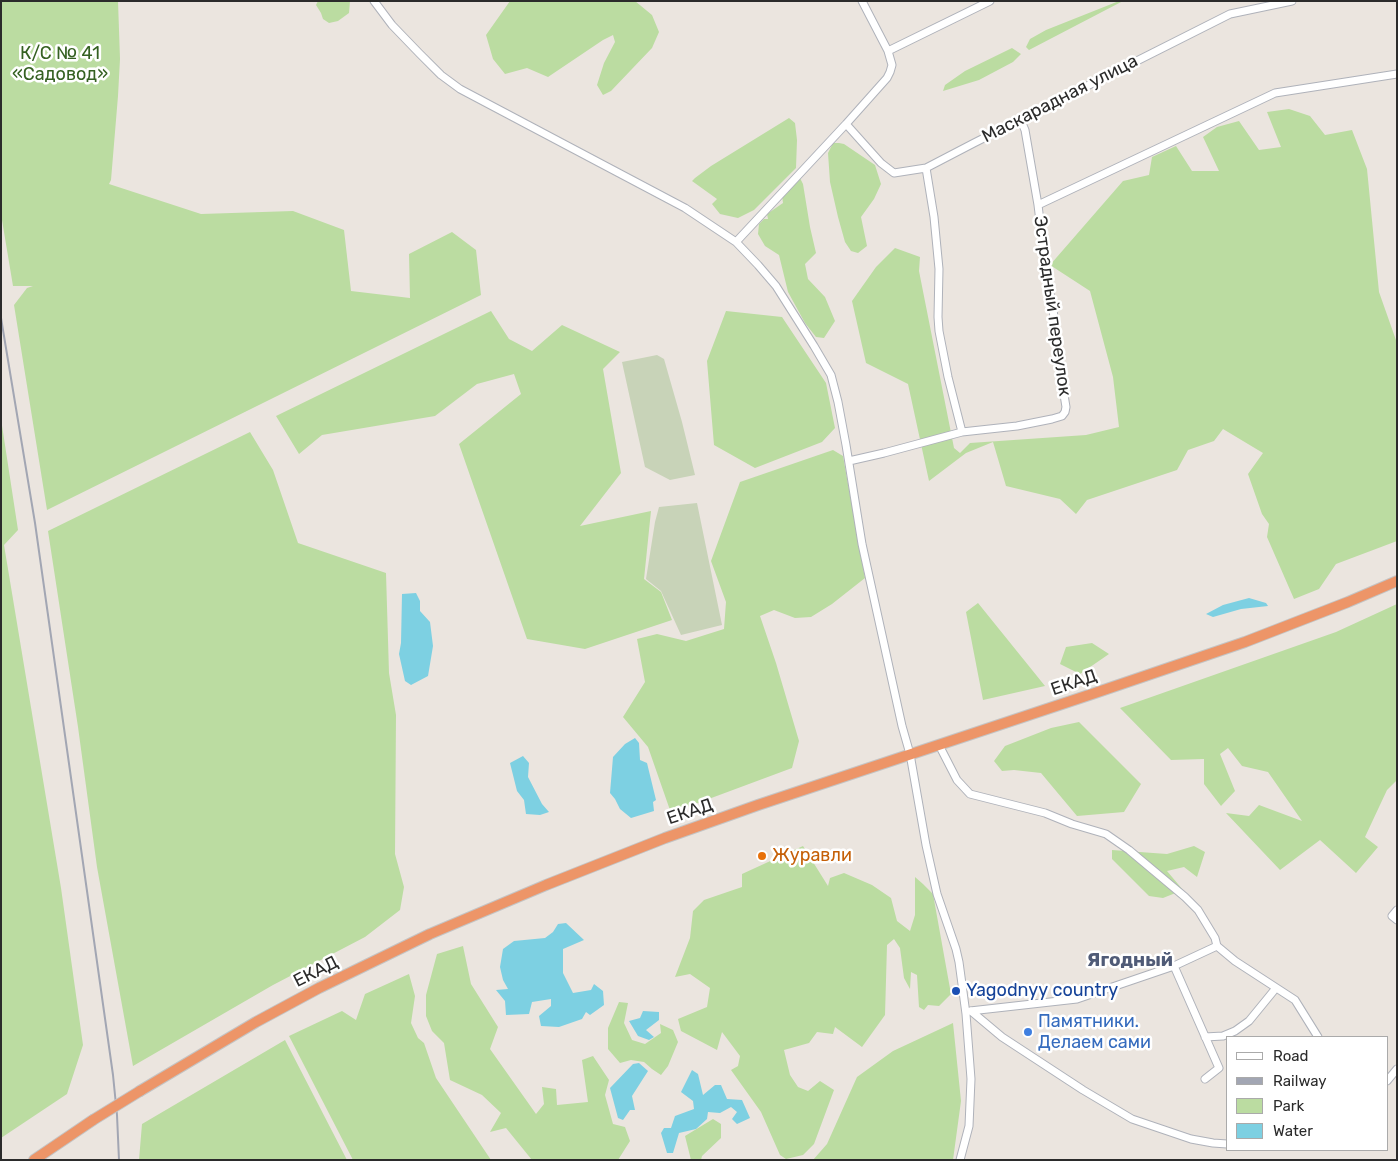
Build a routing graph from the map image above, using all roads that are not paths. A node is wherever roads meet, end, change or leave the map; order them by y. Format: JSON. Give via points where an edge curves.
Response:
{"nodes":[{"id":1,"x":374,"y":1,"type":"edge"},
{"id":2,"x":862,"y":1,"type":"edge"},
{"id":3,"x":990,"y":1,"type":"edge"},
{"id":4,"x":1292,"y":1,"type":"edge"},
{"id":5,"x":888,"y":51,"type":"junction"},
{"id":6,"x":1397,"y":74,"type":"edge"},
{"id":7,"x":1020,"y":120,"type":"junction"},
{"id":8,"x":846,"y":124,"type":"junction"},
{"id":9,"x":926,"y":168,"type":"junction"},
{"id":10,"x":1038,"y":204,"type":"junction"},
{"id":11,"x":736,"y":242,"type":"junction"},
{"id":12,"x":962,"y":432,"type":"junction"},
{"id":13,"x":849,"y":461,"type":"junction"},
{"id":14,"x":1397,"y":581,"type":"edge"},
{"id":15,"x":939,"y":745,"type":"junction"},
{"id":16,"x":910,"y":754,"type":"junction"},
{"id":17,"x":946,"y":773,"type":"dead end"},
{"id":18,"x":955,"y":777,"type":"junction"},
{"id":19,"x":1397,"y":910,"type":"edge"},
{"id":20,"x":1397,"y":920,"type":"edge"},
{"id":21,"x":1217,"y":946,"type":"junction"},
{"id":22,"x":1174,"y":966,"type":"junction"},
{"id":23,"x":1276,"y":988,"type":"junction"},
{"id":24,"x":968,"y":1010,"type":"junction"},
{"id":25,"x":1317,"y":1036,"type":"edge"},
{"id":26,"x":1205,"y":1037,"type":"junction"},
{"id":27,"x":1397,"y":1069,"type":"edge"},
{"id":28,"x":1204,"y":1079,"type":"dead end"},
{"id":29,"x":1388,"y":1080,"type":"edge"},
{"id":30,"x":1226,"y":1144,"type":"edge"},
{"id":31,"x":34,"y":1160,"type":"edge"},
{"id":32,"x":960,"y":1160,"type":"edge"}],
"edges":[{"from":1,"to":11,"type":"street","via":[[418,53],[460,88],[685,208]]},
{"from":2,"to":5,"type":"street"},
{"from":3,"to":5,"type":"street"},
{"from":4,"to":7,"type":"street","name":"Маскарадная улица","via":[[1230,14]]},
{"from":5,"to":8,"type":"street","via":[[892,65],[887,78]]},
{"from":6,"to":10,"type":"street","via":[[1275,94]]},
{"from":7,"to":9,"type":"street","name":"Маскарадная улица"},
{"from":7,"to":10,"type":"street","name":"Эстрадный переулок","via":[[1025,130]]},
{"from":8,"to":9,"type":"street","name":"Маскарадная улица","via":[[894,174]]},
{"from":8,"to":11,"type":"street"},
{"from":9,"to":12,"type":"street","via":[[939,269],[938,317]]},
{"from":10,"to":12,"type":"street","name":"Эстрадный переулок","via":[[1065,412],[1052,419],[1017,426]]},
{"from":11,"to":13,"type":"street","via":[[776,286],[831,375]]},
{"from":12,"to":13,"type":"street"},
{"from":13,"to":16,"type":"street","via":[[862,544]]},
{"from":14,"to":15,"type":"highway","name":"ЕКАД","via":[[1245,642]]},
{"from":15,"to":16,"type":"highway","name":"ЕКАД"},
{"from":15,"to":18,"type":"street"},
{"from":16,"to":24,"type":"street","via":[[935,886],[959,962]]},
{"from":16,"to":31,"type":"highway","name":"ЕКАД","bridge":true,"via":[[665,838],[430,934],[319,988],[191,1059]]},
{"from":17,"to":18,"type":"street"},
{"from":18,"to":21,"type":"street","via":[[970,794],[1045,813],[1106,834],[1198,910]]},
{"from":19,"to":20,"type":"street","via":[[1392,916]]},
{"from":21,"to":22,"type":"street"},
{"from":21,"to":23,"type":"street","via":[[1235,962]]},
{"from":22,"to":24,"type":"street","via":[[1077,999]]},
{"from":22,"to":26,"type":"street"},
{"from":23,"to":25,"type":"street","via":[[1295,1000]]},
{"from":23,"to":26,"type":"street","via":[[1249,1021],[1235,1031],[1223,1036]]},
{"from":24,"to":30,"type":"street","via":[[1002,1037],[1132,1119],[1191,1139]]},
{"from":24,"to":32,"type":"street","via":[[971,1079],[968,1126]]},
{"from":26,"to":28,"type":"street","via":[[1219,1068]]},
{"from":27,"to":29,"type":"street"}]}
